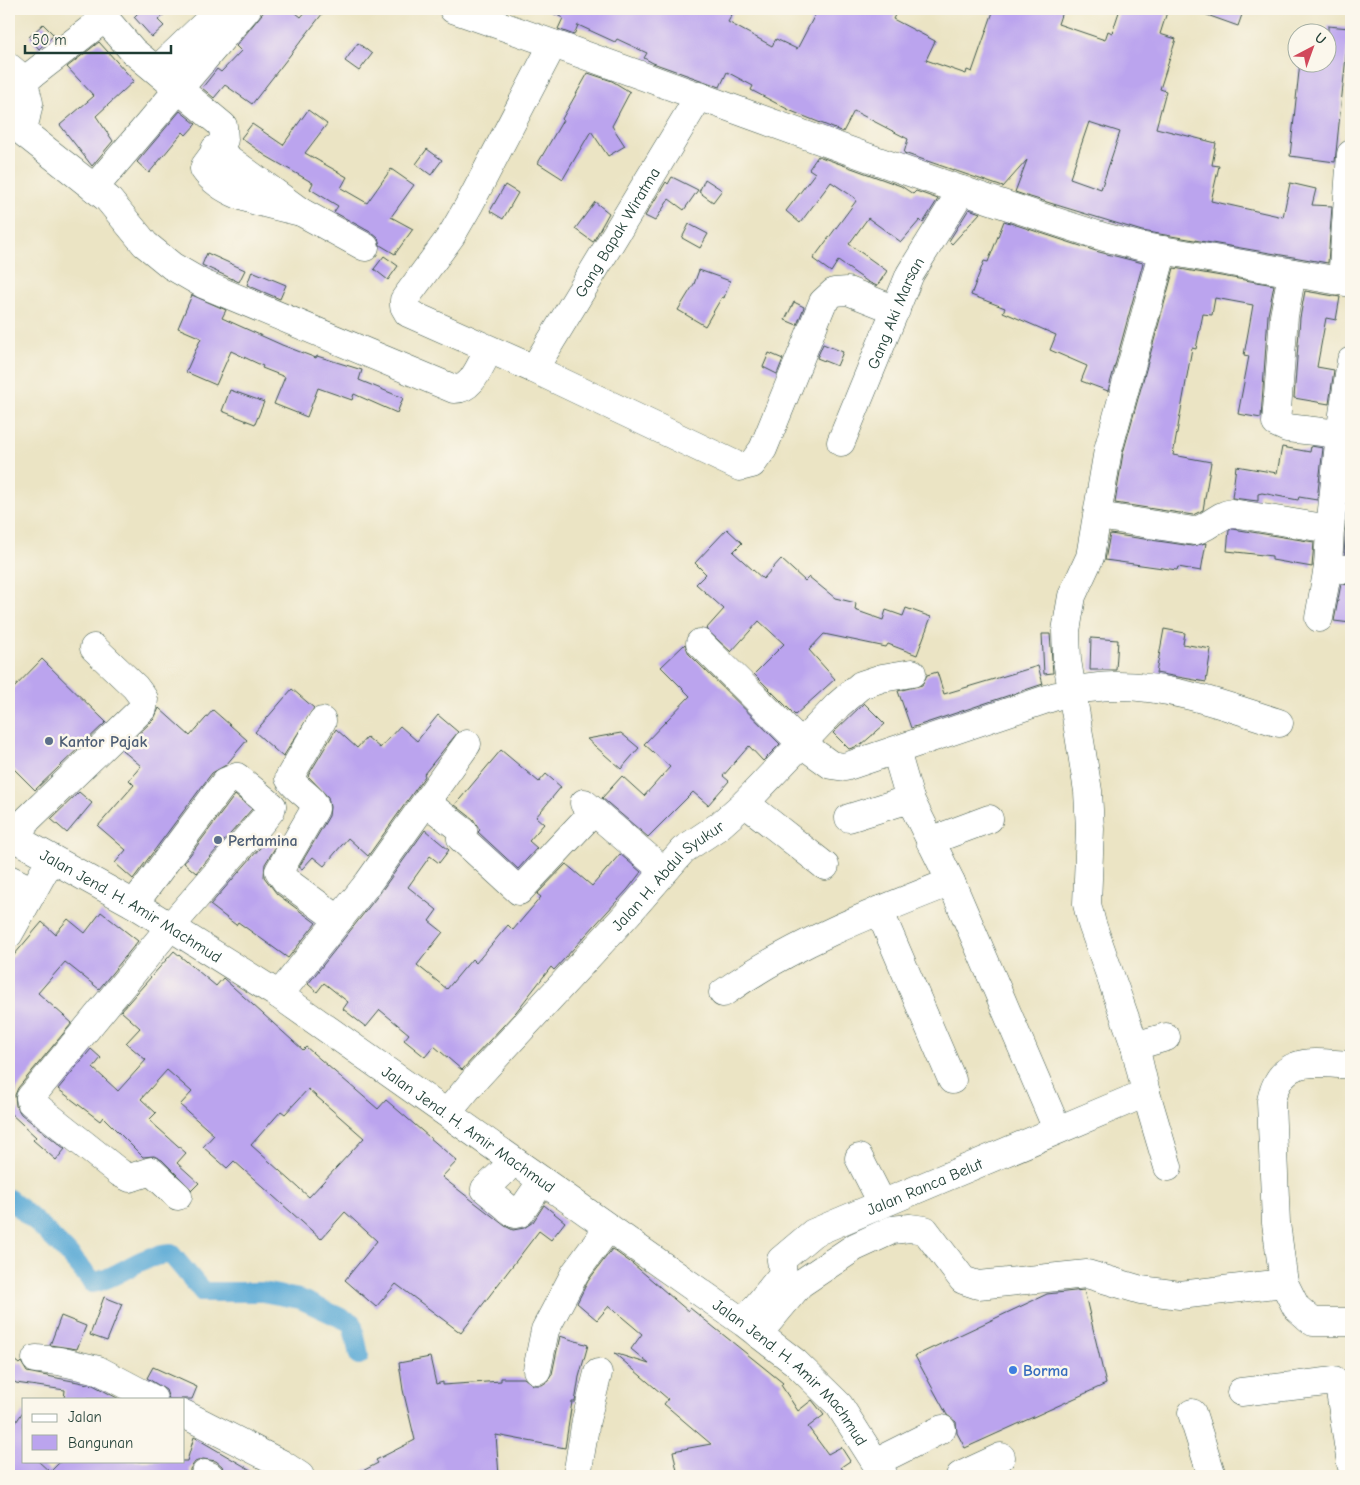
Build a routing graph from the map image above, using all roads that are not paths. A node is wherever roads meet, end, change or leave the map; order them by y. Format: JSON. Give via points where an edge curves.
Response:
{"nodes":[{"id":1,"x":221,"y":9,"type":"edge"},
{"id":2,"x":248,"y":9,"type":"edge"},
{"id":3,"x":453,"y":9,"type":"edge"},
{"id":4,"x":101,"y":13,"type":"edge"},
{"id":5,"x":554,"y":44,"type":"junction"},
{"id":6,"x":157,"y":70,"type":"junction"},
{"id":7,"x":16,"y":73,"type":"edge"},
{"id":8,"x":180,"y":89,"type":"junction"},
{"id":9,"x":700,"y":96,"type":"junction"},
{"id":10,"x":1351,"y":154,"type":"edge"},
{"id":11,"x":94,"y":188,"type":"junction"},
{"id":12,"x":962,"y":190,"type":"junction"},
{"id":13,"x":365,"y":247,"type":"dead end"},
{"id":14,"x":1163,"y":250,"type":"junction"},
{"id":15,"x":1292,"y":273,"type":"junction"},
{"id":16,"x":1347,"y":282,"type":"edge"},
{"id":17,"x":896,"y":310,"type":"junction"},
{"id":18,"x":489,"y":350,"type":"junction"},
{"id":19,"x":1351,"y":360,"type":"edge"},
{"id":20,"x":534,"y":369,"type":"junction"},
{"id":21,"x":1340,"y":434,"type":"junction"},
{"id":22,"x":842,"y":442,"type":"dead end"},
{"id":23,"x":1111,"y":518,"type":"dead end"},
{"id":24,"x":1330,"y":529,"type":"junction"},
{"id":25,"x":1340,"y":569,"type":"edge"},
{"id":26,"x":1319,"y":618,"type":"dead end"},
{"id":27,"x":700,"y":643,"type":"dead end"},
{"id":28,"x":94,"y":648,"type":"dead end"},
{"id":29,"x":912,"y":673,"type":"dead end"},
{"id":30,"x":1064,"y":693,"type":"junction"},
{"id":31,"x":322,"y":722,"type":"dead end"},
{"id":32,"x":1279,"y":723,"type":"dead end"},
{"id":33,"x":467,"y":744,"type":"dead end"},
{"id":34,"x":802,"y":744,"type":"junction"},
{"id":35,"x":896,"y":751,"type":"junction"},
{"id":36,"x":910,"y":800,"type":"junction"},
{"id":37,"x":427,"y":803,"type":"junction"},
{"id":38,"x":745,"y":803,"type":"junction"},
{"id":39,"x":849,"y":818,"type":"dead end"},
{"id":40,"x":989,"y":819,"type":"dead end"},
{"id":41,"x":12,"y":837,"type":"edge"},
{"id":42,"x":930,"y":841,"type":"junction"},
{"id":43,"x":52,"y":859,"type":"junction"},
{"id":44,"x":825,"y":866,"type":"dead end"},
{"id":45,"x":664,"y":871,"type":"junction"},
{"id":46,"x":9,"y":879,"type":"edge"},
{"id":47,"x":951,"y":882,"type":"junction"},
{"id":48,"x":33,"y":891,"type":"junction"},
{"id":49,"x":134,"y":904,"type":"junction"},
{"id":50,"x":879,"y":910,"type":"junction"},
{"id":51,"x":340,"y":920,"type":"junction"},
{"id":52,"x":170,"y":926,"type":"junction"},
{"id":53,"x":9,"y":934,"type":"edge"},
{"id":54,"x":723,"y":993,"type":"dead end"},
{"id":55,"x":279,"y":996,"type":"junction"},
{"id":56,"x":1166,"y":1037,"type":"dead end"},
{"id":57,"x":1135,"y":1046,"type":"junction"},
{"id":58,"x":1351,"y":1065,"type":"edge"},
{"id":59,"x":952,"y":1080,"type":"dead end"},
{"id":60,"x":1146,"y":1093,"type":"junction"},
{"id":61,"x":447,"y":1113,"type":"junction"},
{"id":62,"x":1057,"y":1129,"type":"junction"},
{"id":63,"x":859,"y":1158,"type":"dead end"},
{"id":64,"x":512,"y":1160,"type":"junction"},
{"id":65,"x":1168,"y":1167,"type":"dead end"},
{"id":66,"x":542,"y":1181,"type":"junction"},
{"id":67,"x":178,"y":1196,"type":"dead end"},
{"id":68,"x":898,"y":1212,"type":"junction"},
{"id":69,"x":608,"y":1228,"type":"junction"},
{"id":70,"x":1284,"y":1282,"type":"junction"},
{"id":71,"x":1351,"y":1322,"type":"edge"},
{"id":72,"x":751,"y":1329,"type":"junction"},
{"id":73,"x":36,"y":1359,"type":"dead end"},
{"id":74,"x":537,"y":1370,"type":"dead end"},
{"id":75,"x":598,"y":1373,"type":"dead end"},
{"id":76,"x":1241,"y":1392,"type":"dead end"},
{"id":77,"x":151,"y":1398,"type":"edge"},
{"id":78,"x":1192,"y":1412,"type":"dead end"},
{"id":79,"x":185,"y":1415,"type":"edge"},
{"id":80,"x":942,"y":1429,"type":"dead end"},
{"id":81,"x":1001,"y":1457,"type":"dead end"},
{"id":82,"x":1351,"y":1464,"type":"edge"},
{"id":83,"x":880,"y":1469,"type":"edge"},
{"id":84,"x":300,"y":1476,"type":"edge"},
{"id":85,"x":577,"y":1476,"type":"edge"},
{"id":86,"x":960,"y":1476,"type":"edge"},
{"id":87,"x":1212,"y":1476,"type":"edge"}],
"edges":[{"from":1,"to":6,"type":"main road"},
{"from":2,"to":8,"type":"main road"},
{"from":3,"to":5,"type":"main road"},
{"from":4,"to":6,"type":"main road","via":[[133,51]]},
{"from":4,"to":7,"type":"main road","via":[[36,72]]},
{"from":5,"to":9,"type":"main road"},
{"from":5,"to":18,"type":"main road","via":[[451,236],[404,300],[408,312]]},
{"from":6,"to":8,"type":"main road"},
{"from":7,"to":11,"type":"main road","via":[[30,103],[23,132]]},
{"from":8,"to":11,"type":"main road"},
{"from":8,"to":13,"type":"main road","via":[[223,126],[224,140],[215,150],[300,212]]},
{"from":9,"to":12,"type":"main road"},
{"from":9,"to":20,"type":"main road","name":"Gang Bapak Wiratma"},
{"from":10,"to":16,"type":"main road"},
{"from":11,"to":18,"type":"main road","via":[[108,199],[145,244],[172,266],[203,284],[454,389],[462,390],[468,386]]},
{"from":12,"to":14,"type":"main road","via":[[1104,237]]},
{"from":12,"to":17,"type":"main road","name":"Gang Aki Marsan","via":[[910,274]]},
{"from":14,"to":15,"type":"main road"},
{"from":14,"to":30,"type":"main road","via":[[1108,450],[1090,557],[1072,596],[1066,631]]},
{"from":15,"to":16,"type":"main road"},
{"from":15,"to":21,"type":"main road","via":[[1284,316],[1276,422],[1286,428]]},
{"from":17,"to":20,"type":"main road","via":[[848,290],[834,292],[823,302],[764,449],[752,464],[740,467]]},
{"from":17,"to":22,"type":"main road","name":"Gang Aki Marsan"},
{"from":18,"to":20,"type":"main road"},
{"from":19,"to":21,"type":"main road"},
{"from":21,"to":24,"type":"main road"},
{"from":23,"to":24,"type":"main road","via":[[1194,531],[1204,529],[1223,514],[1232,513]]},
{"from":24,"to":25,"type":"main road"},
{"from":25,"to":26,"type":"main road"},
{"from":27,"to":34,"type":"main road"},
{"from":28,"to":41,"type":"main road","via":[[135,687],[144,699],[143,708]]},
{"from":29,"to":34,"type":"main road","name":"Jalan H. Abdul Syukur","via":[[861,685]]},
{"from":30,"to":32,"type":"main road","via":[[1115,686],[1162,690],[1219,702]]},
{"from":30,"to":35,"type":"main road"},
{"from":30,"to":57,"type":"main road","via":[[1088,791],[1087,904]]},
{"from":31,"to":51,"type":"main road","via":[[289,778],[293,786],[313,802],[315,810],[278,871],[286,882]]},
{"from":33,"to":37,"type":"main road"},
{"from":34,"to":35,"type":"main road","via":[[831,765],[844,766]]},
{"from":34,"to":38,"type":"main road","name":"Jalan H. Abdul Syukur"},
{"from":35,"to":36,"type":"main road"},
{"from":36,"to":39,"type":"main road"},
{"from":36,"to":42,"type":"main road"},
{"from":37,"to":45,"type":"main road","via":[[463,831],[461,838],[520,891],[589,807]]},
{"from":37,"to":51,"type":"main road"},
{"from":38,"to":44,"type":"main road"},
{"from":38,"to":45,"type":"main road","name":"Jalan H. Abdul Syukur","via":[[684,850]]},
{"from":40,"to":42,"type":"main road"},
{"from":41,"to":43,"type":"main road","name":"Jalan Jend. H. Amir Machmud"},
{"from":42,"to":47,"type":"main road"},
{"from":43,"to":48,"type":"main road"},
{"from":43,"to":49,"type":"main road","name":"Jalan Jend. H. Amir Machmud"},
{"from":45,"to":61,"type":"main road","name":"Jalan H. Abdul Syukur"},
{"from":46,"to":48,"type":"main road"},
{"from":47,"to":50,"type":"main road"},
{"from":47,"to":62,"type":"main road"},
{"from":48,"to":53,"type":"main road"},
{"from":49,"to":52,"type":"main road","name":"Jalan Jend. H. Amir Machmud"},
{"from":49,"to":52,"type":"main road","via":[[225,782],[236,777],[272,806],[271,810]]},
{"from":50,"to":54,"type":"main road","via":[[793,950],[754,971]]},
{"from":50,"to":59,"type":"main road"},
{"from":51,"to":55,"type":"main road"},
{"from":52,"to":55,"type":"main road","name":"Jalan Jend. H. Amir Machmud"},
{"from":52,"to":67,"type":"main road","via":[[30,1098],[120,1174],[130,1178],[150,1171]]},
{"from":55,"to":61,"type":"main road","name":"Jalan Jend. H. Amir Machmud"},
{"from":56,"to":57,"type":"main road"},
{"from":57,"to":60,"type":"main road"},
{"from":58,"to":70,"type":"main road","via":[[1302,1062],[1274,1086],[1271,1101],[1276,1223]]},
{"from":60,"to":62,"type":"main road","name":"Jalan Ranca Belut"},
{"from":60,"to":65,"type":"main road"},
{"from":61,"to":64,"type":"main road","name":"Jalan Jend. H. Amir Machmud"},
{"from":62,"to":68,"type":"main road","name":"Jalan Ranca Belut"},
{"from":63,"to":68,"type":"main road"},
{"from":64,"to":66,"type":"main road","name":"Jalan Jend. H. Amir Machmud"},
{"from":64,"to":66,"type":"main road","via":[[485,1189],[515,1214],[520,1212]]},
{"from":66,"to":69,"type":"main road","name":"Jalan Jend. H. Amir Machmud"},
{"from":68,"to":70,"type":"main road","via":[[925,1230],[963,1280],[978,1285],[1087,1274],[1140,1290],[1180,1295]]},
{"from":68,"to":72,"type":"main road","via":[[892,1230],[855,1248],[800,1284]]},
{"from":68,"to":72,"type":"main road","name":"Jalan Ranca Belut","via":[[813,1233],[803,1239],[781,1260],[783,1274]]},
{"from":69,"to":72,"type":"main road","name":"Jalan Jend. H. Amir Machmud"},
{"from":69,"to":74,"type":"main road","via":[[575,1273],[544,1330]]},
{"from":70,"to":71,"type":"main road","via":[[1296,1307],[1313,1322]]},
{"from":72,"to":83,"type":"main road","name":"Jalan Jend. H. Amir Machmud","via":[[795,1362],[839,1405]]},
{"from":73,"to":77,"type":"main road","via":[[98,1370]]},
{"from":75,"to":85,"type":"main road"},
{"from":76,"to":82,"type":"main road","via":[[1334,1381],[1339,1385]]},
{"from":78,"to":87,"type":"main road"},
{"from":79,"to":84,"type":"main road"},
{"from":80,"to":83,"type":"main road"},
{"from":81,"to":86,"type":"main road"}]}
